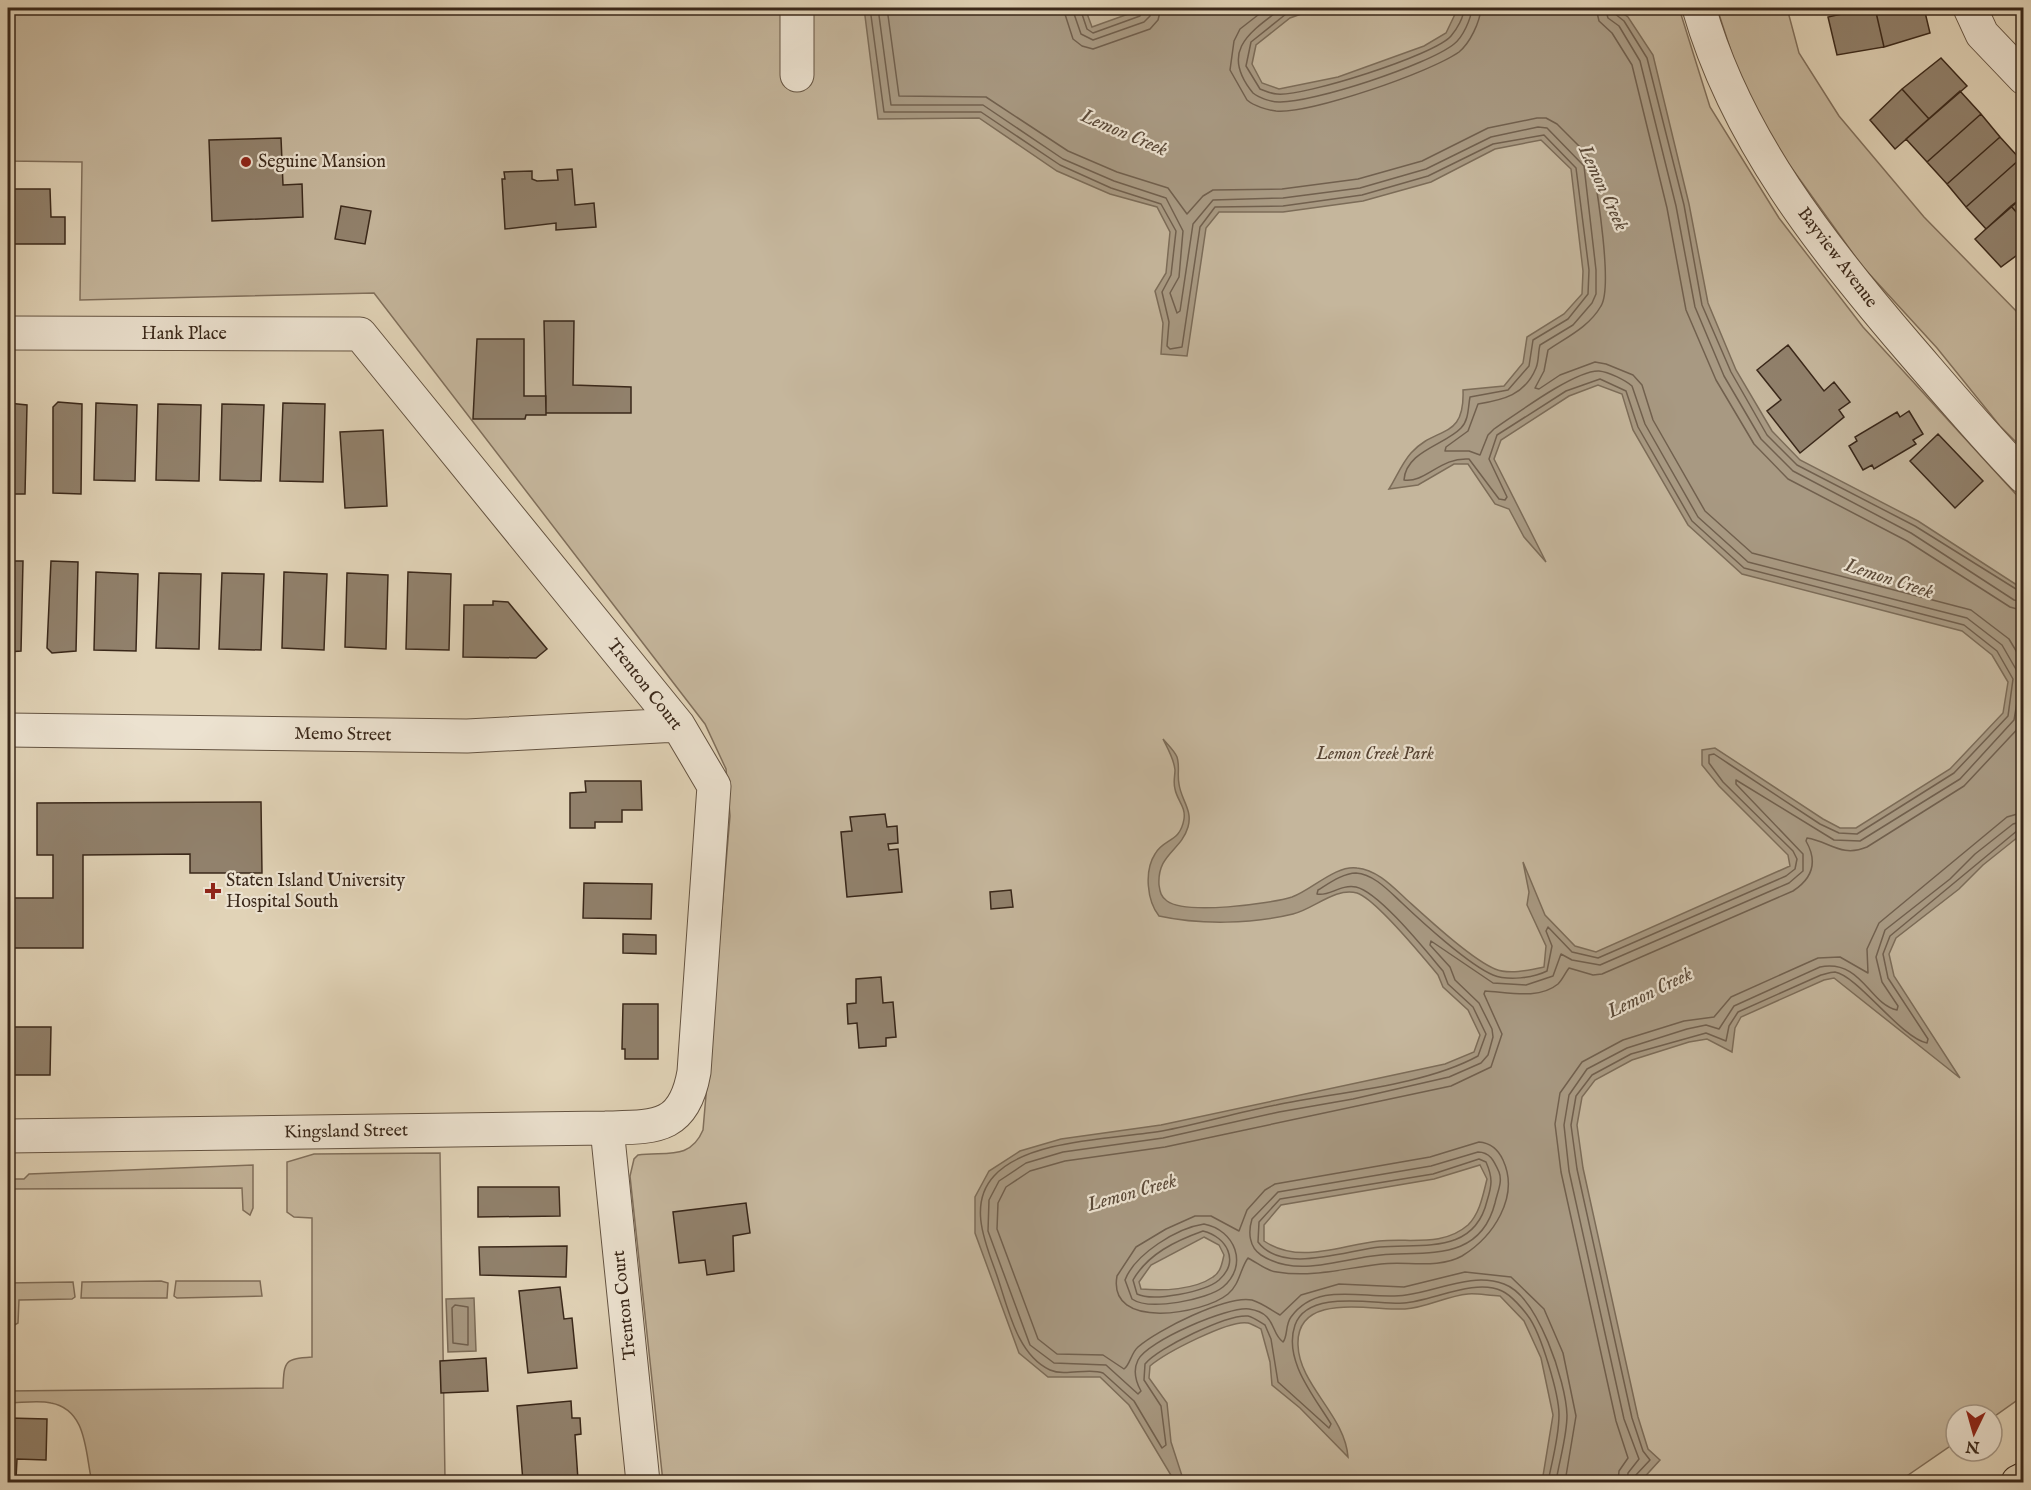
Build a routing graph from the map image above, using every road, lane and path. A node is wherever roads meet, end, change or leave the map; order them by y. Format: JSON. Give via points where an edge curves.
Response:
{"nodes":[{"id":1,"x":797,"y":8,"type":"edge"},
{"id":2,"x":1699,"y":8,"type":"edge"},
{"id":3,"x":1970,"y":8,"type":"edge"},
{"id":4,"x":2019,"y":68,"type":"edge"},
{"id":5,"x":797,"y":75,"type":"dead end"},
{"id":6,"x":8,"y":333,"type":"edge"},
{"id":7,"x":360,"y":334,"type":"joint"},
{"id":8,"x":2024,"y":477,"type":"edge"},
{"id":9,"x":678,"y":725,"type":"junction"},
{"id":10,"x":8,"y":730,"type":"edge"},
{"id":11,"x":681,"y":1111,"type":"joint"},
{"id":12,"x":607,"y":1128,"type":"junction"},
{"id":13,"x":8,"y":1136,"type":"edge"},
{"id":14,"x":2024,"y":1479,"type":"edge"},
{"id":15,"x":644,"y":1482,"type":"edge"},
{"id":16,"x":2018,"y":1482,"type":"edge"}],
"edges":[{"from":1,"to":5,"type":"street"},
{"from":2,"to":8,"type":"street","name":"Bayview Avenue","via":[[1736,104],[1784,187],[1843,272]]},
{"from":3,"to":4,"type":"street","via":[[1982,34]]},
{"from":6,"to":7,"type":"street","name":"Hank Place"},
{"from":7,"to":9,"type":"street","name":"Trenton Court"},
{"from":9,"to":10,"type":"street","name":"Memo Street","via":[[466,736]]},
{"from":9,"to":11,"type":"street","name":"Trenton Court","via":[[714,786],[694,1072],[691,1092]]},
{"from":11,"to":12,"type":"street","name":"Kingsland Street","via":[[667,1122],[647,1127]]},
{"from":12,"to":13,"type":"street","name":"Kingsland Street"},
{"from":12,"to":15,"type":"street","name":"Trenton Court"},
{"from":14,"to":16,"type":"main road"}]}
